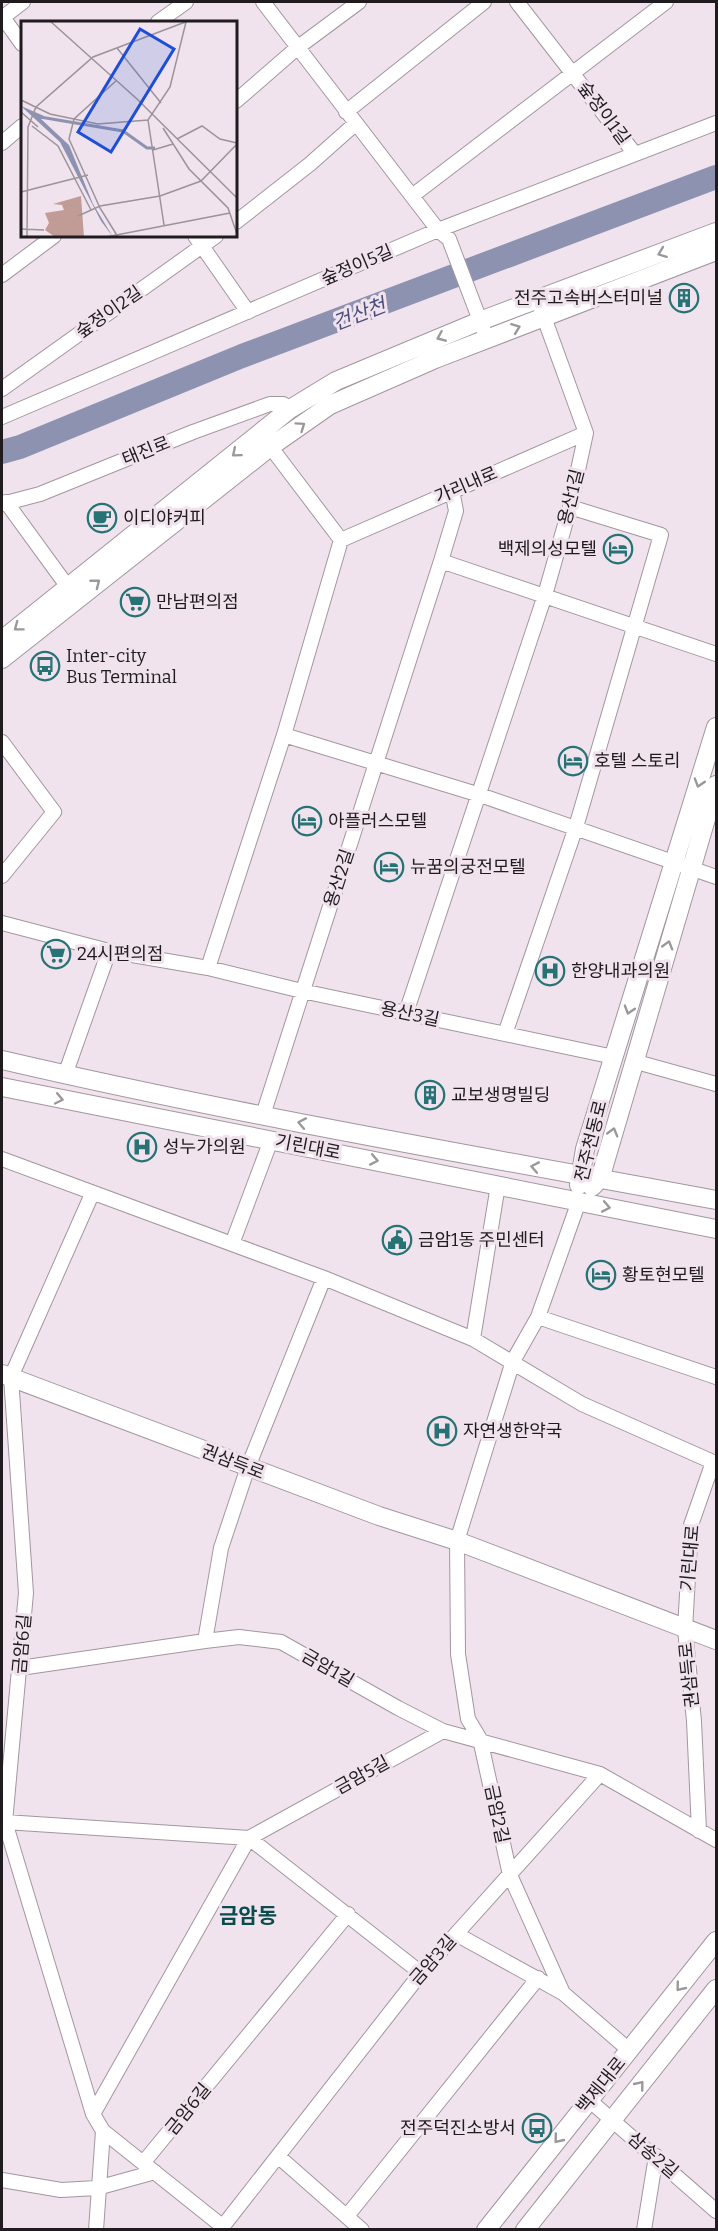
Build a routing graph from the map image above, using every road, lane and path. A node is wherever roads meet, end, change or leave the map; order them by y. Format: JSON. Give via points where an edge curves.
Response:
{"nodes":[{"id":1,"x":23,"y":2,"type":"edge"},
{"id":2,"x":186,"y":2,"type":"edge"},
{"id":3,"x":262,"y":2,"type":"edge"},
{"id":4,"x":359,"y":2,"type":"edge"},
{"id":5,"x":484,"y":2,"type":"edge"},
{"id":6,"x":517,"y":2,"type":"edge"},
{"id":7,"x":666,"y":2,"type":"edge"},
{"id":8,"x":2,"y":17,"type":"edge"},
{"id":9,"x":159,"y":21,"type":"edge"},
{"id":10,"x":21,"y":43,"type":"edge"},
{"id":11,"x":297,"y":48,"type":"junction"},
{"id":12,"x":573,"y":71,"type":"junction"},
{"id":13,"x":237,"y":100,"type":"edge"},
{"id":14,"x":346,"y":112,"type":"junction"},
{"id":15,"x":717,"y":123,"type":"edge"},
{"id":16,"x":355,"y":124,"type":"junction"},
{"id":17,"x":21,"y":127,"type":"edge"},
{"id":18,"x":2,"y":142,"type":"edge"},
{"id":19,"x":635,"y":154,"type":"junction"},
{"id":20,"x":412,"y":196,"type":"junction"},
{"id":21,"x":237,"y":221,"type":"edge"},
{"id":22,"x":717,"y":232,"type":"edge"},
{"id":23,"x":443,"y":234,"type":"junction"},
{"id":24,"x":53,"y":237,"type":"edge"},
{"id":25,"x":199,"y":241,"type":"edge"},
{"id":26,"x":717,"y":251,"type":"edge"},
{"id":27,"x":2,"y":274,"type":"edge"},
{"id":28,"x":541,"y":309,"type":"junction"},
{"id":29,"x":248,"y":312,"type":"junction"},
{"id":30,"x":478,"y":316,"type":"junction"},
{"id":31,"x":487,"y":339,"type":"junction"},
{"id":32,"x":2,"y":388,"type":"edge"},
{"id":33,"x":290,"y":409,"type":"junction"},
{"id":34,"x":4,"y":412,"type":"edge"},
{"id":35,"x":259,"y":433,"type":"junction"},
{"id":36,"x":586,"y":433,"type":"junction"},
{"id":37,"x":270,"y":447,"type":"junction"},
{"id":38,"x":452,"y":490,"type":"junction"},
{"id":39,"x":4,"y":503,"type":"edge"},
{"id":40,"x":570,"y":507,"type":"junction"},
{"id":41,"x":341,"y":540,"type":"junction"},
{"id":42,"x":441,"y":561,"type":"junction"},
{"id":43,"x":72,"y":593,"type":"junction"},
{"id":44,"x":545,"y":595,"type":"junction"},
{"id":45,"x":636,"y":625,"type":"junction"},
{"id":46,"x":2,"y":640,"type":"edge"},
{"id":47,"x":717,"y":654,"type":"edge"},
{"id":48,"x":2,"y":659,"type":"edge"},
{"id":49,"x":717,"y":727,"type":"edge"},
{"id":50,"x":284,"y":735,"type":"junction"},
{"id":51,"x":2,"y":742,"type":"edge"},
{"id":52,"x":376,"y":764,"type":"junction"},
{"id":53,"x":717,"y":784,"type":"edge"},
{"id":54,"x":480,"y":795,"type":"junction"},
{"id":55,"x":576,"y":827,"type":"junction"},
{"id":56,"x":682,"y":865,"type":"junction"},
{"id":57,"x":2,"y":876,"type":"edge"},
{"id":58,"x":717,"y":877,"type":"edge"},
{"id":59,"x":2,"y":923,"type":"edge"},
{"id":60,"x":110,"y":951,"type":"junction"},
{"id":61,"x":207,"y":968,"type":"junction"},
{"id":62,"x":302,"y":992,"type":"junction"},
{"id":63,"x":406,"y":1014,"type":"junction"},
{"id":64,"x":505,"y":1034,"type":"junction"},
{"id":65,"x":614,"y":1057,"type":"junction"},
{"id":66,"x":2,"y":1060,"type":"edge"},
{"id":67,"x":633,"y":1062,"type":"junction"},
{"id":68,"x":65,"y":1075,"type":"junction"},
{"id":69,"x":717,"y":1084,"type":"edge"},
{"id":70,"x":2,"y":1087,"type":"edge"},
{"id":71,"x":263,"y":1115,"type":"junction"},
{"id":72,"x":271,"y":1140,"type":"junction"},
{"id":73,"x":2,"y":1159,"type":"edge"},
{"id":74,"x":579,"y":1175,"type":"junction"},
{"id":75,"x":600,"y":1179,"type":"junction"},
{"id":76,"x":498,"y":1185,"type":"junction"},
{"id":77,"x":92,"y":1194,"type":"junction"},
{"id":78,"x":717,"y":1200,"type":"edge"},
{"id":79,"x":579,"y":1202,"type":"junction"},
{"id":80,"x":717,"y":1229,"type":"edge"},
{"id":81,"x":232,"y":1244,"type":"junction"},
{"id":82,"x":324,"y":1278,"type":"junction"},
{"id":83,"x":538,"y":1317,"type":"junction"},
{"id":84,"x":473,"y":1339,"type":"junction"},
{"id":85,"x":513,"y":1361,"type":"junction"},
{"id":86,"x":6,"y":1376,"type":"edge"},
{"id":87,"x":717,"y":1377,"type":"edge"},
{"id":88,"x":248,"y":1467,"type":"junction"},
{"id":89,"x":457,"y":1541,"type":"junction"},
{"id":90,"x":685,"y":1629,"type":"junction"},
{"id":91,"x":717,"y":1640,"type":"edge"},
{"id":92,"x":205,"y":1641,"type":"junction"},
{"id":93,"x":20,"y":1668,"type":"junction"},
{"id":94,"x":443,"y":1731,"type":"junction"},
{"id":95,"x":480,"y":1739,"type":"junction"},
{"id":96,"x":600,"y":1774,"type":"junction"},
{"id":97,"x":3,"y":1824,"type":"edge"},
{"id":98,"x":699,"y":1832,"type":"junction"},
{"id":99,"x":249,"y":1838,"type":"junction"},
{"id":100,"x":717,"y":1840,"type":"edge"},
{"id":101,"x":510,"y":1875,"type":"junction"},
{"id":102,"x":348,"y":1914,"type":"junction"},
{"id":103,"x":456,"y":1934,"type":"junction"},
{"id":104,"x":717,"y":1941,"type":"edge"},
{"id":105,"x":421,"y":1973,"type":"junction"},
{"id":106,"x":538,"y":1978,"type":"junction"},
{"id":107,"x":717,"y":1989,"type":"edge"},
{"id":108,"x":563,"y":1994,"type":"junction"},
{"id":109,"x":629,"y":2050,"type":"junction"},
{"id":110,"x":589,"y":2100,"type":"junction"},
{"id":111,"x":93,"y":2114,"type":"junction"},
{"id":112,"x":612,"y":2119,"type":"junction"},
{"id":113,"x":103,"y":2131,"type":"junction"},
{"id":114,"x":656,"y":2156,"type":"junction"},
{"id":115,"x":279,"y":2157,"type":"junction"},
{"id":116,"x":143,"y":2163,"type":"junction"},
{"id":117,"x":155,"y":2172,"type":"junction"},
{"id":118,"x":2,"y":2180,"type":"edge"},
{"id":119,"x":97,"y":2187,"type":"junction"},
{"id":120,"x":717,"y":2211,"type":"edge"},
{"id":121,"x":347,"y":2216,"type":"junction"},
{"id":122,"x":221,"y":2228,"type":"edge"},
{"id":123,"x":96,"y":2229,"type":"edge"},
{"id":124,"x":363,"y":2229,"type":"edge"},
{"id":125,"x":486,"y":2229,"type":"edge"},
{"id":126,"x":525,"y":2229,"type":"edge"},
{"id":127,"x":644,"y":2229,"type":"edge"}],
"edges":[{"from":1,"to":8,"type":"street"},
{"from":2,"to":9,"type":"street"},
{"from":3,"to":11,"type":"street"},
{"from":4,"to":11,"type":"street"},
{"from":5,"to":14,"type":"street"},
{"from":6,"to":12,"type":"street","name":"숲정이1길"},
{"from":7,"to":12,"type":"street","name":"숲정이1길"},
{"from":8,"to":10,"type":"street"},
{"from":11,"to":13,"type":"street"},
{"from":11,"to":14,"type":"street"},
{"from":12,"to":19,"type":"street","name":"숲정이1길"},
{"from":12,"to":20,"type":"street"},
{"from":14,"to":16,"type":"street"},
{"from":15,"to":19,"type":"street","name":"숲정이5길"},
{"from":16,"to":20,"type":"street"},
{"from":16,"to":21,"type":"street"},
{"from":17,"to":18,"type":"street"},
{"from":19,"to":23,"type":"street","name":"숲정이5길"},
{"from":20,"to":23,"type":"street"},
{"from":22,"to":28,"type":"street","one_way":true},
{"from":23,"to":29,"type":"street","name":"숲정이5길"},
{"from":23,"to":30,"type":"street"},
{"from":24,"to":27,"type":"street"},
{"from":25,"to":29,"type":"street"},
{"from":25,"to":32,"type":"street","name":"숲정이2길"},
{"from":26,"to":28,"type":"street"},
{"from":28,"to":30,"type":"street"},
{"from":31,"to":28,"type":"street","one_way":true},
{"from":28,"to":36,"type":"street"},
{"from":29,"to":34,"type":"street","name":"숲정이5길"},
{"from":30,"to":31,"type":"street"},
{"from":30,"to":33,"type":"street","one_way":true,"via":[[336,381]]},
{"from":37,"to":31,"type":"street","one_way":true,"via":[[330,405]]},
{"from":33,"to":35,"type":"street"},
{"from":33,"to":39,"type":"street","name":"태진로","via":[[283,404],[270,404],[40,494]]},
{"from":35,"to":37,"type":"street"},
{"from":35,"to":43,"type":"street","one_way":true},
{"from":36,"to":38,"type":"street","name":"가리내로"},
{"from":36,"to":40,"type":"street","name":"용산1길"},
{"from":37,"to":41,"type":"street"},
{"from":43,"to":37,"type":"street","one_way":true},
{"from":38,"to":41,"type":"street","name":"가리내로"},
{"from":38,"to":42,"type":"street","via":[[456,511]]},
{"from":39,"to":43,"type":"street"},
{"from":40,"to":44,"type":"street","name":"용산1길"},
{"from":40,"to":45,"type":"street","via":[[661,535]]},
{"from":41,"to":50,"type":"street"},
{"from":42,"to":44,"type":"street"},
{"from":42,"to":52,"type":"street","name":"용산2길"},
{"from":43,"to":46,"type":"street","one_way":true},
{"from":43,"to":48,"type":"street"},
{"from":44,"to":45,"type":"street"},
{"from":44,"to":54,"type":"street","name":"용산1길"},
{"from":45,"to":47,"type":"street"},
{"from":45,"to":55,"type":"street"},
{"from":49,"to":56,"type":"street","name":"전주천동로","one_way":true},
{"from":50,"to":52,"type":"street"},
{"from":50,"to":61,"type":"street"},
{"from":51,"to":57,"type":"street","via":[[54,812]]},
{"from":52,"to":54,"type":"street"},
{"from":52,"to":62,"type":"street","name":"용산2길"},
{"from":53,"to":56,"type":"street","name":"전주천동로"},
{"from":54,"to":55,"type":"street"},
{"from":54,"to":63,"type":"street"},
{"from":55,"to":56,"type":"street"},
{"from":55,"to":64,"type":"street"},
{"from":56,"to":58,"type":"street"},
{"from":56,"to":65,"type":"street","name":"전주천동로","one_way":true},
{"from":67,"to":56,"type":"street","name":"전주천동로","one_way":true},
{"from":59,"to":60,"type":"street","name":"용산3길"},
{"from":60,"to":61,"type":"street","name":"용산3길"},
{"from":60,"to":68,"type":"street"},
{"from":61,"to":62,"type":"street","name":"용산3길"},
{"from":62,"to":63,"type":"street","name":"용산3길"},
{"from":62,"to":71,"type":"street","name":"기린대로"},
{"from":63,"to":64,"type":"street","name":"용산3길"},
{"from":64,"to":65,"type":"street","name":"용산3길"},
{"from":65,"to":74,"type":"street","name":"전주천동로"},
{"from":66,"to":68,"type":"street","name":"기린대로"},
{"from":67,"to":69,"type":"street"},
{"from":75,"to":67,"type":"street","name":"전주천동로","one_way":true},
{"from":68,"to":71,"type":"street","name":"기린대로"},
{"from":70,"to":72,"type":"street","name":"기린대로","one_way":true},
{"from":74,"to":71,"type":"street","name":"기린대로","one_way":true},
{"from":72,"to":76,"type":"street","name":"기린대로","one_way":true},
{"from":72,"to":81,"type":"street"},
{"from":73,"to":77,"type":"street","name":"기린대로"},
{"from":74,"to":75,"type":"street","name":"기린대로"},
{"from":74,"to":79,"type":"street","name":"전주천동로"},
{"from":75,"to":78,"type":"street","name":"기린대로"},
{"from":75,"to":79,"type":"street","name":"전주천동로"},
{"from":76,"to":79,"type":"street","name":"기린대로"},
{"from":76,"to":84,"type":"street"},
{"from":77,"to":81,"type":"street","name":"기린대로"},
{"from":77,"to":86,"type":"street"},
{"from":79,"to":80,"type":"street","name":"기린대로","one_way":true},
{"from":79,"to":83,"type":"street"},
{"from":81,"to":82,"type":"street","name":"기린대로"},
{"from":82,"to":84,"type":"street","name":"기린대로"},
{"from":82,"to":88,"type":"street"},
{"from":83,"to":85,"type":"street"},
{"from":83,"to":87,"type":"street"},
{"from":84,"to":85,"type":"street","name":"기린대로"},
{"from":85,"to":89,"type":"street"},
{"from":85,"to":90,"type":"street","name":"기린대로","via":[[582,1404],[713,1462],[691,1525]]},
{"from":86,"to":88,"type":"street","name":"권삼득로"},
{"from":86,"to":93,"type":"street","name":"금암6길","via":[[26,1593]]},
{"from":88,"to":89,"type":"street","name":"권삼득로"},
{"from":88,"to":92,"type":"street","via":[[221,1548]]},
{"from":89,"to":90,"type":"street","name":"권삼득로"},
{"from":89,"to":95,"type":"street","name":"금암2길","via":[[458,1654],[468,1719]]},
{"from":90,"to":91,"type":"street","name":"권삼득로"},
{"from":90,"to":98,"type":"street","name":"권삼득로"},
{"from":92,"to":93,"type":"street","name":"금암1길"},
{"from":92,"to":94,"type":"street","name":"금암1길","via":[[239,1637],[281,1642]]},
{"from":93,"to":97,"type":"street","name":"금암6길"},
{"from":94,"to":95,"type":"street"},
{"from":94,"to":99,"type":"street","name":"금암5길"},
{"from":95,"to":96,"type":"street"},
{"from":95,"to":101,"type":"street","name":"금암2길"},
{"from":96,"to":98,"type":"street"},
{"from":96,"to":101,"type":"street","name":"금암3길"},
{"from":97,"to":99,"type":"street"},
{"from":97,"to":111,"type":"street","name":"금암6길"},
{"from":98,"to":100,"type":"street"},
{"from":99,"to":102,"type":"street"},
{"from":99,"to":111,"type":"street"},
{"from":101,"to":103,"type":"street","name":"금암3길"},
{"from":101,"to":108,"type":"street","name":"금암2길"},
{"from":102,"to":105,"type":"street"},
{"from":102,"to":116,"type":"street","name":"금암6길"},
{"from":103,"to":105,"type":"street","name":"금암3길"},
{"from":103,"to":106,"type":"street"},
{"from":104,"to":109,"type":"street","name":"백제대로","one_way":true},
{"from":105,"to":115,"type":"street","name":"금암3길"},
{"from":106,"to":108,"type":"street"},
{"from":106,"to":121,"type":"street"},
{"from":112,"to":107,"type":"street","name":"백제대로","one_way":true},
{"from":108,"to":109,"type":"street","name":"금암2길"},
{"from":109,"to":110,"type":"street","name":"백제대로"},
{"from":110,"to":112,"type":"street","name":"삼송2길"},
{"from":110,"to":125,"type":"street","name":"백제대로","one_way":true},
{"from":111,"to":113,"type":"street","name":"금암6길"},
{"from":112,"to":114,"type":"street","name":"삼송2길"},
{"from":112,"to":126,"type":"street","name":"백제대로"},
{"from":113,"to":116,"type":"street","name":"금암6길"},
{"from":113,"to":119,"type":"street"},
{"from":114,"to":120,"type":"street","name":"삼송2길"},
{"from":114,"to":127,"type":"street"},
{"from":115,"to":121,"type":"street"},
{"from":115,"to":122,"type":"street","name":"금암3길"},
{"from":116,"to":117,"type":"street","name":"금암6길"},
{"from":117,"to":119,"type":"street"},
{"from":117,"to":122,"type":"street","name":"금암6길"},
{"from":118,"to":119,"type":"street","via":[[61,2190]]},
{"from":119,"to":123,"type":"street"},
{"from":121,"to":124,"type":"street"}]}
